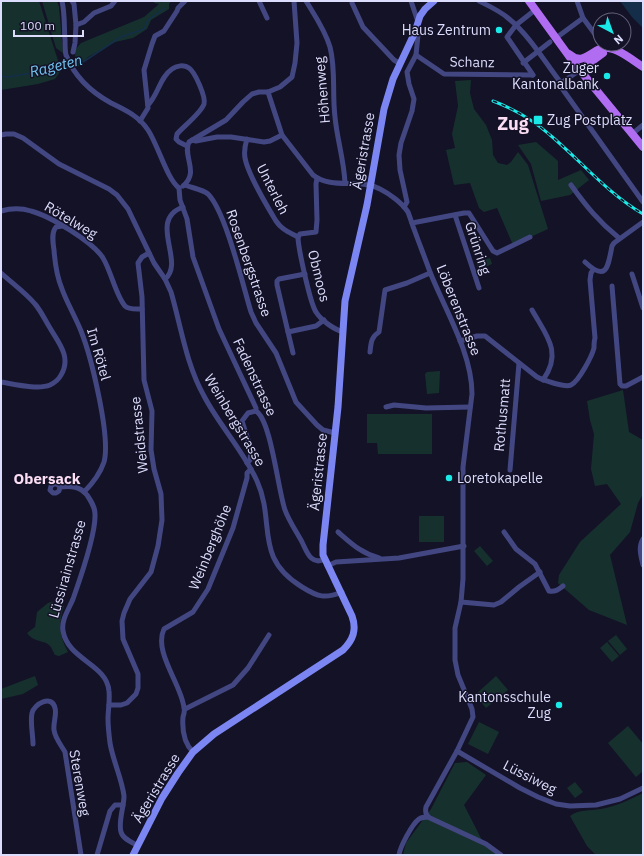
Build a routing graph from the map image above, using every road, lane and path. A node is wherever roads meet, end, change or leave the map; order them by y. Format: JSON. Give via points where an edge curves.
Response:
{"nodes":[{"id":1,"x":62,"y":1,"type":"edge"},
{"id":2,"x":72,"y":1,"type":"edge"},
{"id":3,"x":115,"y":1,"type":"edge"},
{"id":4,"x":176,"y":1,"type":"edge"},
{"id":5,"x":185,"y":1,"type":"edge"},
{"id":6,"x":259,"y":1,"type":"edge"},
{"id":7,"x":294,"y":1,"type":"edge"},
{"id":8,"x":306,"y":1,"type":"edge"},
{"id":9,"x":411,"y":1,"type":"edge"},
{"id":10,"x":434,"y":1,"type":"edge"},
{"id":11,"x":529,"y":1,"type":"edge"},
{"id":12,"x":577,"y":1,"type":"edge"},
{"id":13,"x":483,"y":2,"type":"edge"},
{"id":14,"x":352,"y":3,"type":"dead end"},
{"id":15,"x":178,"y":8,"type":"junction"},
{"id":16,"x":536,"y":10,"type":"junction"},
{"id":17,"x":267,"y":18,"type":"dead end"},
{"id":18,"x":583,"y":18,"type":"junction"},
{"id":19,"x":418,"y":22,"type":"junction"},
{"id":20,"x":76,"y":25,"type":"junction"},
{"id":21,"x":516,"y":25,"type":"junction"},
{"id":22,"x":592,"y":30,"type":"edge"},
{"id":23,"x":415,"y":32,"type":"junction"},
{"id":24,"x":553,"y":40,"type":"junction"},
{"id":25,"x":564,"y":50,"type":"junction"},
{"id":26,"x":538,"y":51,"type":"junction"},
{"id":27,"x":592,"y":51,"type":"edge"},
{"id":28,"x":73,"y":52,"type":"dead end"},
{"id":29,"x":620,"y":52,"type":"edge"},
{"id":30,"x":623,"y":54,"type":"junction"},
{"id":31,"x":416,"y":55,"type":"junction"},
{"id":32,"x":399,"y":63,"type":"junction"},
{"id":33,"x":523,"y":63,"type":"junction"},
{"id":34,"x":643,"y":66,"type":"edge"},
{"id":35,"x":581,"y":72,"type":"junction"},
{"id":36,"x":561,"y":83,"type":"junction"},
{"id":37,"x":268,"y":92,"type":"junction"},
{"id":38,"x":148,"y":105,"type":"junction"},
{"id":39,"x":140,"y":121,"type":"junction"},
{"id":40,"x":643,"y":125,"type":"edge"},
{"id":41,"x":282,"y":134,"type":"junction"},
{"id":42,"x":632,"y":134,"type":"junction"},
{"id":43,"x":1,"y":135,"type":"edge"},
{"id":44,"x":246,"y":139,"type":"junction"},
{"id":45,"x":192,"y":140,"type":"junction"},
{"id":46,"x":643,"y":147,"type":"edge"},
{"id":47,"x":187,"y":148,"type":"junction"},
{"id":48,"x":317,"y":178,"type":"junction"},
{"id":49,"x":345,"y":183,"type":"junction"},
{"id":50,"x":185,"y":185,"type":"junction"},
{"id":51,"x":371,"y":185,"type":"junction"},
{"id":52,"x":571,"y":185,"type":"dead end"},
{"id":53,"x":179,"y":188,"type":"junction"},
{"id":54,"x":643,"y":202,"type":"edge"},
{"id":55,"x":404,"y":207,"type":"junction"},
{"id":56,"x":183,"y":208,"type":"junction"},
{"id":57,"x":1,"y":211,"type":"edge"},
{"id":58,"x":455,"y":215,"type":"junction"},
{"id":59,"x":643,"y":222,"type":"edge"},
{"id":60,"x":412,"y":223,"type":"junction"},
{"id":61,"x":62,"y":226,"type":"junction"},
{"id":62,"x":298,"y":237,"type":"junction"},
{"id":63,"x":530,"y":237,"type":"dead end"},
{"id":64,"x":619,"y":238,"type":"junction"},
{"id":65,"x":149,"y":253,"type":"junction"},
{"id":66,"x":585,"y":262,"type":"dead end"},
{"id":67,"x":593,"y":270,"type":"junction"},
{"id":68,"x":1,"y":273,"type":"edge"},
{"id":69,"x":430,"y":273,"type":"junction"},
{"id":70,"x":305,"y":274,"type":"junction"},
{"id":71,"x":632,"y":274,"type":"dead end"},
{"id":72,"x":164,"y":279,"type":"junction"},
{"id":73,"x":612,"y":286,"type":"dead end"},
{"id":74,"x":479,"y":288,"type":"dead end"},
{"id":75,"x":643,"y":308,"type":"edge"},
{"id":76,"x":142,"y":309,"type":"junction"},
{"id":77,"x":532,"y":310,"type":"dead end"},
{"id":78,"x":324,"y":320,"type":"junction"},
{"id":79,"x":288,"y":332,"type":"junction"},
{"id":80,"x":343,"y":332,"type":"junction"},
{"id":81,"x":460,"y":342,"type":"junction"},
{"id":82,"x":370,"y":352,"type":"dead end"},
{"id":83,"x":293,"y":353,"type":"dead end"},
{"id":84,"x":519,"y":363,"type":"junction"},
{"id":85,"x":643,"y":377,"type":"edge"},
{"id":86,"x":543,"y":380,"type":"junction"},
{"id":87,"x":1,"y":382,"type":"edge"},
{"id":88,"x":386,"y":407,"type":"dead end"},
{"id":89,"x":470,"y":407,"type":"junction"},
{"id":90,"x":256,"y":411,"type":"junction"},
{"id":91,"x":335,"y":433,"type":"junction"},
{"id":92,"x":247,"y":463,"type":"junction"},
{"id":93,"x":251,"y":469,"type":"junction"},
{"id":94,"x":510,"y":470,"type":"dead end"},
{"id":95,"x":60,"y":487,"type":"dead end"},
{"id":96,"x":84,"y":492,"type":"junction"},
{"id":97,"x":338,"y":532,"type":"dead end"},
{"id":98,"x":504,"y":532,"type":"dead end"},
{"id":99,"x":643,"y":539,"type":"edge"},
{"id":100,"x":464,"y":546,"type":"junction"},
{"id":101,"x":382,"y":559,"type":"junction"},
{"id":102,"x":326,"y":562,"type":"junction"},
{"id":103,"x":643,"y":566,"type":"edge"},
{"id":104,"x":540,"y":572,"type":"junction"},
{"id":105,"x":563,"y":586,"type":"dead end"},
{"id":106,"x":342,"y":592,"type":"junction"},
{"id":107,"x":461,"y":602,"type":"junction"},
{"id":108,"x":269,"y":635,"type":"dead end"},
{"id":109,"x":109,"y":705,"type":"junction"},
{"id":110,"x":185,"y":709,"type":"junction"},
{"id":111,"x":33,"y":744,"type":"dead end"},
{"id":112,"x":457,"y":751,"type":"junction"},
{"id":113,"x":193,"y":752,"type":"junction"},
{"id":114,"x":643,"y":788,"type":"edge"},
{"id":115,"x":124,"y":805,"type":"junction"},
{"id":116,"x":428,"y":817,"type":"junction"},
{"id":117,"x":137,"y":845,"type":"junction"},
{"id":118,"x":81,"y":855,"type":"edge"},
{"id":119,"x":97,"y":855,"type":"edge"},
{"id":120,"x":132,"y":855,"type":"edge"},
{"id":121,"x":399,"y":855,"type":"edge"},
{"id":122,"x":501,"y":855,"type":"edge"}],
"edges":[{"from":1,"to":39,"type":"street","via":[[66,53],[78,76],[94,93],[132,113]]},
{"from":2,"to":20,"type":"street"},
{"from":3,"to":20,"type":"street","via":[[111,6]]},
{"from":4,"to":15,"type":"street"},
{"from":5,"to":15,"type":"street"},
{"from":6,"to":17,"type":"street"},
{"from":7,"to":37,"type":"street","via":[[297,43],[294,71],[285,84]]},
{"from":8,"to":49,"type":"street","name":"Höhenweg","via":[[324,31],[332,55],[335,117]]},
{"from":9,"to":19,"type":"street"},
{"from":10,"to":19,"type":"main road","name":"Ägeristrasse"},
{"from":11,"to":16,"type":"main road"},
{"from":12,"to":18,"type":"street"},
{"from":13,"to":21,"type":"street"},
{"from":14,"to":32,"type":"street","via":[[363,27]]},
{"from":15,"to":38,"type":"street","via":[[164,30],[155,36],[147,58],[144,77]]},
{"from":16,"to":21,"type":"street"},
{"from":16,"to":24,"type":"main road"},
{"from":18,"to":22,"type":"street"},
{"from":18,"to":24,"type":"street"},
{"from":19,"to":23,"type":"main road","name":"Ägeristrasse"},
{"from":20,"to":28,"type":"street"},
{"from":21,"to":26,"type":"street"},
{"from":21,"to":33,"type":"street","via":[[507,37]]},
{"from":23,"to":31,"type":"street","name":"Löberenstrasse","via":[[418,35]]},
{"from":23,"to":32,"type":"main road","name":"Ägeristrasse"},
{"from":24,"to":25,"type":"main road"},
{"from":24,"to":26,"type":"street"},
{"from":25,"to":27,"type":"main road","via":[[580,59]]},
{"from":25,"to":35,"type":"main road"},
{"from":26,"to":33,"type":"street"},
{"from":26,"to":36,"type":"street"},
{"from":29,"to":30,"type":"main road"},
{"from":30,"to":34,"type":"main road"},
{"from":30,"to":35,"type":"main road","via":[[606,51]]},
{"from":31,"to":33,"type":"street","name":"Schanz","via":[[444,74],[533,75]]},
{"from":31,"to":55,"type":"street","name":"Löberenstrasse","via":[[408,72],[414,99],[412,111],[399,155],[407,202]]},
{"from":32,"to":51,"type":"main road","name":"Ägeristrasse","via":[[384,109]]},
{"from":35,"to":36,"type":"street"},
{"from":35,"to":42,"type":"main road"},
{"from":36,"to":54,"type":"street","via":[[561,87]]},
{"from":37,"to":41,"type":"street"},
{"from":37,"to":45,"type":"street","via":[[252,94],[226,120]]},
{"from":38,"to":39,"type":"street"},
{"from":38,"to":47,"type":"street","via":[[166,74],[184,66],[194,72],[204,104],[177,134],[176,139]]},
{"from":39,"to":53,"type":"street","via":[[154,140],[173,183]]},
{"from":40,"to":42,"type":"street"},
{"from":41,"to":44,"type":"street","via":[[270,142]]},
{"from":41,"to":48,"type":"street","via":[[308,170]]},
{"from":42,"to":46,"type":"main road"},
{"from":43,"to":65,"type":"street","name":"Weinbergstrasse","via":[[14,134],[23,138],[60,164],[117,195],[128,210]]},
{"from":44,"to":45,"type":"street","via":[[224,137]]},
{"from":44,"to":62,"type":"street","name":"Unterleh","via":[[246,160],[263,197],[281,228]]},
{"from":45,"to":47,"type":"street"},
{"from":47,"to":50,"type":"street","via":[[191,170]]},
{"from":48,"to":49,"type":"street"},
{"from":48,"to":62,"type":"street","via":[[316,232],[300,234]]},
{"from":49,"to":51,"type":"street"},
{"from":50,"to":53,"type":"street"},
{"from":50,"to":91,"type":"street","name":"Rosenbergstrasse","via":[[202,191],[212,199],[225,228],[251,312],[276,353],[296,402],[323,430]]},
{"from":51,"to":55,"type":"street","name":"Löberenstrasse","via":[[390,195]]},
{"from":51,"to":80,"type":"main road","name":"Ägeristrasse","via":[[347,290]]},
{"from":52,"to":64,"type":"street","via":[[602,224]]},
{"from":53,"to":56,"type":"street","name":"Fadenstrasse"},
{"from":55,"to":60,"type":"street","name":"Löberenstrasse"},
{"from":56,"to":72,"type":"street","via":[[173,214],[168,223],[171,266],[169,275]]},
{"from":56,"to":90,"type":"street","name":"Fadenstrasse","via":[[193,256],[219,329]]},
{"from":57,"to":61,"type":"street","name":"Rötelweg","via":[[30,211]]},
{"from":58,"to":60,"type":"street"},
{"from":58,"to":63,"type":"street","via":[[469,213],[493,251],[497,253]]},
{"from":58,"to":74,"type":"street","name":"Grünring"},
{"from":59,"to":64,"type":"street"},
{"from":60,"to":69,"type":"street","name":"Löberenstrasse"},
{"from":61,"to":76,"type":"street","name":"Rötelweg","via":[[87,241],[102,256],[124,305],[130,309]]},
{"from":61,"to":96,"type":"street","name":"Im Rötel","via":[[56,227],[53,236],[57,276],[87,351],[106,442],[100,472]]},
{"from":62,"to":70,"type":"street","name":"Obmoos"},
{"from":64,"to":67,"type":"street","via":[[612,246],[607,268],[601,272]]},
{"from":65,"to":72,"type":"street","name":"Weinbergstrasse"},
{"from":65,"to":76,"type":"street","name":"Weidstrasse","via":[[138,263]]},
{"from":66,"to":67,"type":"street"},
{"from":67,"to":86,"type":"street","via":[[590,273],[590,280],[595,338],[591,355],[571,385]]},
{"from":68,"to":87,"type":"street","via":[[34,303],[62,348],[65,366],[60,378],[50,385],[33,386]]},
{"from":69,"to":81,"type":"street","name":"Löberenstrasse"},
{"from":69,"to":82,"type":"street","via":[[385,290],[379,332],[371,341]]},
{"from":70,"to":78,"type":"street","name":"Obmoos","via":[[313,307]]},
{"from":70,"to":79,"type":"street","via":[[277,281]]},
{"from":71,"to":75,"type":"street"},
{"from":72,"to":92,"type":"street","name":"Weinbergstrasse","via":[[171,292],[196,380],[204,397]]},
{"from":73,"to":85,"type":"street","via":[[620,384],[626,386]]},
{"from":76,"to":109,"type":"street","name":"Weidstrasse","via":[[144,380],[152,411],[151,450],[161,494],[162,520],[151,572],[130,599],[122,621],[123,639],[138,674],[138,688],[127,703]]},
{"from":77,"to":86,"type":"street","via":[[553,354],[548,373]]},
{"from":78,"to":79,"type":"street","via":[[316,326]]},
{"from":78,"to":80,"type":"street","name":"Obmoos"},
{"from":79,"to":83,"type":"street"},
{"from":80,"to":91,"type":"main road","name":"Ägeristrasse"},
{"from":81,"to":84,"type":"street","via":[[477,336],[486,336]]},
{"from":81,"to":89,"type":"street","name":"Löberenstrasse","via":[[472,385]]},
{"from":84,"to":86,"type":"street"},
{"from":84,"to":94,"type":"street","name":"Rothusmatt"},
{"from":88,"to":89,"type":"street"},
{"from":89,"to":100,"type":"street","name":"Löberenstrasse","via":[[463,467]]},
{"from":90,"to":92,"type":"street","via":[[248,413],[242,420],[251,449],[250,460]]},
{"from":90,"to":102,"type":"street","name":"Fadenstrasse","via":[[260,415],[271,445],[285,509],[291,524],[312,559]]},
{"from":91,"to":102,"type":"main road","name":"Ägeristrasse","via":[[323,545]]},
{"from":92,"to":93,"type":"street","name":"Weinbergstrasse"},
{"from":93,"to":106,"type":"street","name":"Weinbergstrasse","via":[[260,489],[269,542],[279,568],[294,582],[318,596],[330,597]]},
{"from":93,"to":110,"type":"street","name":"Weinberghöhe","via":[[247,472],[233,528],[208,589],[193,612],[164,629],[162,634],[168,666]]},
{"from":95,"to":96,"type":"street","via":[[75,487]]},
{"from":96,"to":109,"type":"street","name":"Lüssirainstrasse","via":[[94,507],[94,531],[64,618],[63,629],[70,647],[105,679],[109,690]]},
{"from":97,"to":101,"type":"street","via":[[360,551]]},
{"from":98,"to":104,"type":"street","via":[[516,549],[535,564]]},
{"from":99,"to":103,"type":"street","via":[[640,549]]},
{"from":100,"to":101,"type":"street"},
{"from":100,"to":107,"type":"street","name":"Löberenstrasse"},
{"from":101,"to":102,"type":"street"},
{"from":102,"to":106,"type":"main road","name":"Ägeristrasse"},
{"from":104,"to":105,"type":"street","via":[[549,591],[559,590]]},
{"from":104,"to":107,"type":"street","via":[[502,602],[494,605]]},
{"from":106,"to":113,"type":"main road","name":"Ägeristrasse","via":[[355,626],[348,645],[214,734]]},
{"from":107,"to":112,"type":"street","name":"Löberenstrasse","via":[[455,628],[455,660],[473,714],[472,722]]},
{"from":108,"to":110,"type":"street","via":[[248,668],[233,684]]},
{"from":109,"to":115,"type":"street","name":"Lüssirainstrasse","via":[[110,744],[123,790]]},
{"from":110,"to":113,"type":"street","via":[[183,719],[186,744]]},
{"from":111,"to":118,"type":"street","name":"Sterenweg","via":[[33,710],[43,701],[49,701],[55,708],[54,730],[65,752]]},
{"from":112,"to":114,"type":"street","name":"Lüssiweg","via":[[520,788],[556,804],[596,805],[620,799]]},
{"from":112,"to":116,"type":"street","name":"Löberenstrasse","via":[[426,809]]},
{"from":113,"to":117,"type":"main road","name":"Ägeristrasse","via":[[168,787]]},
{"from":115,"to":117,"type":"street","name":"Lüssirainstrasse","via":[[121,833]]},
{"from":115,"to":119,"type":"street","name":"Sterenweg","via":[[115,805],[110,811]]},
{"from":116,"to":121,"type":"street","via":[[417,822],[403,843]]},
{"from":116,"to":122,"type":"street","via":[[486,844]]},
{"from":117,"to":120,"type":"main road","name":"Ägeristrasse"}]}
